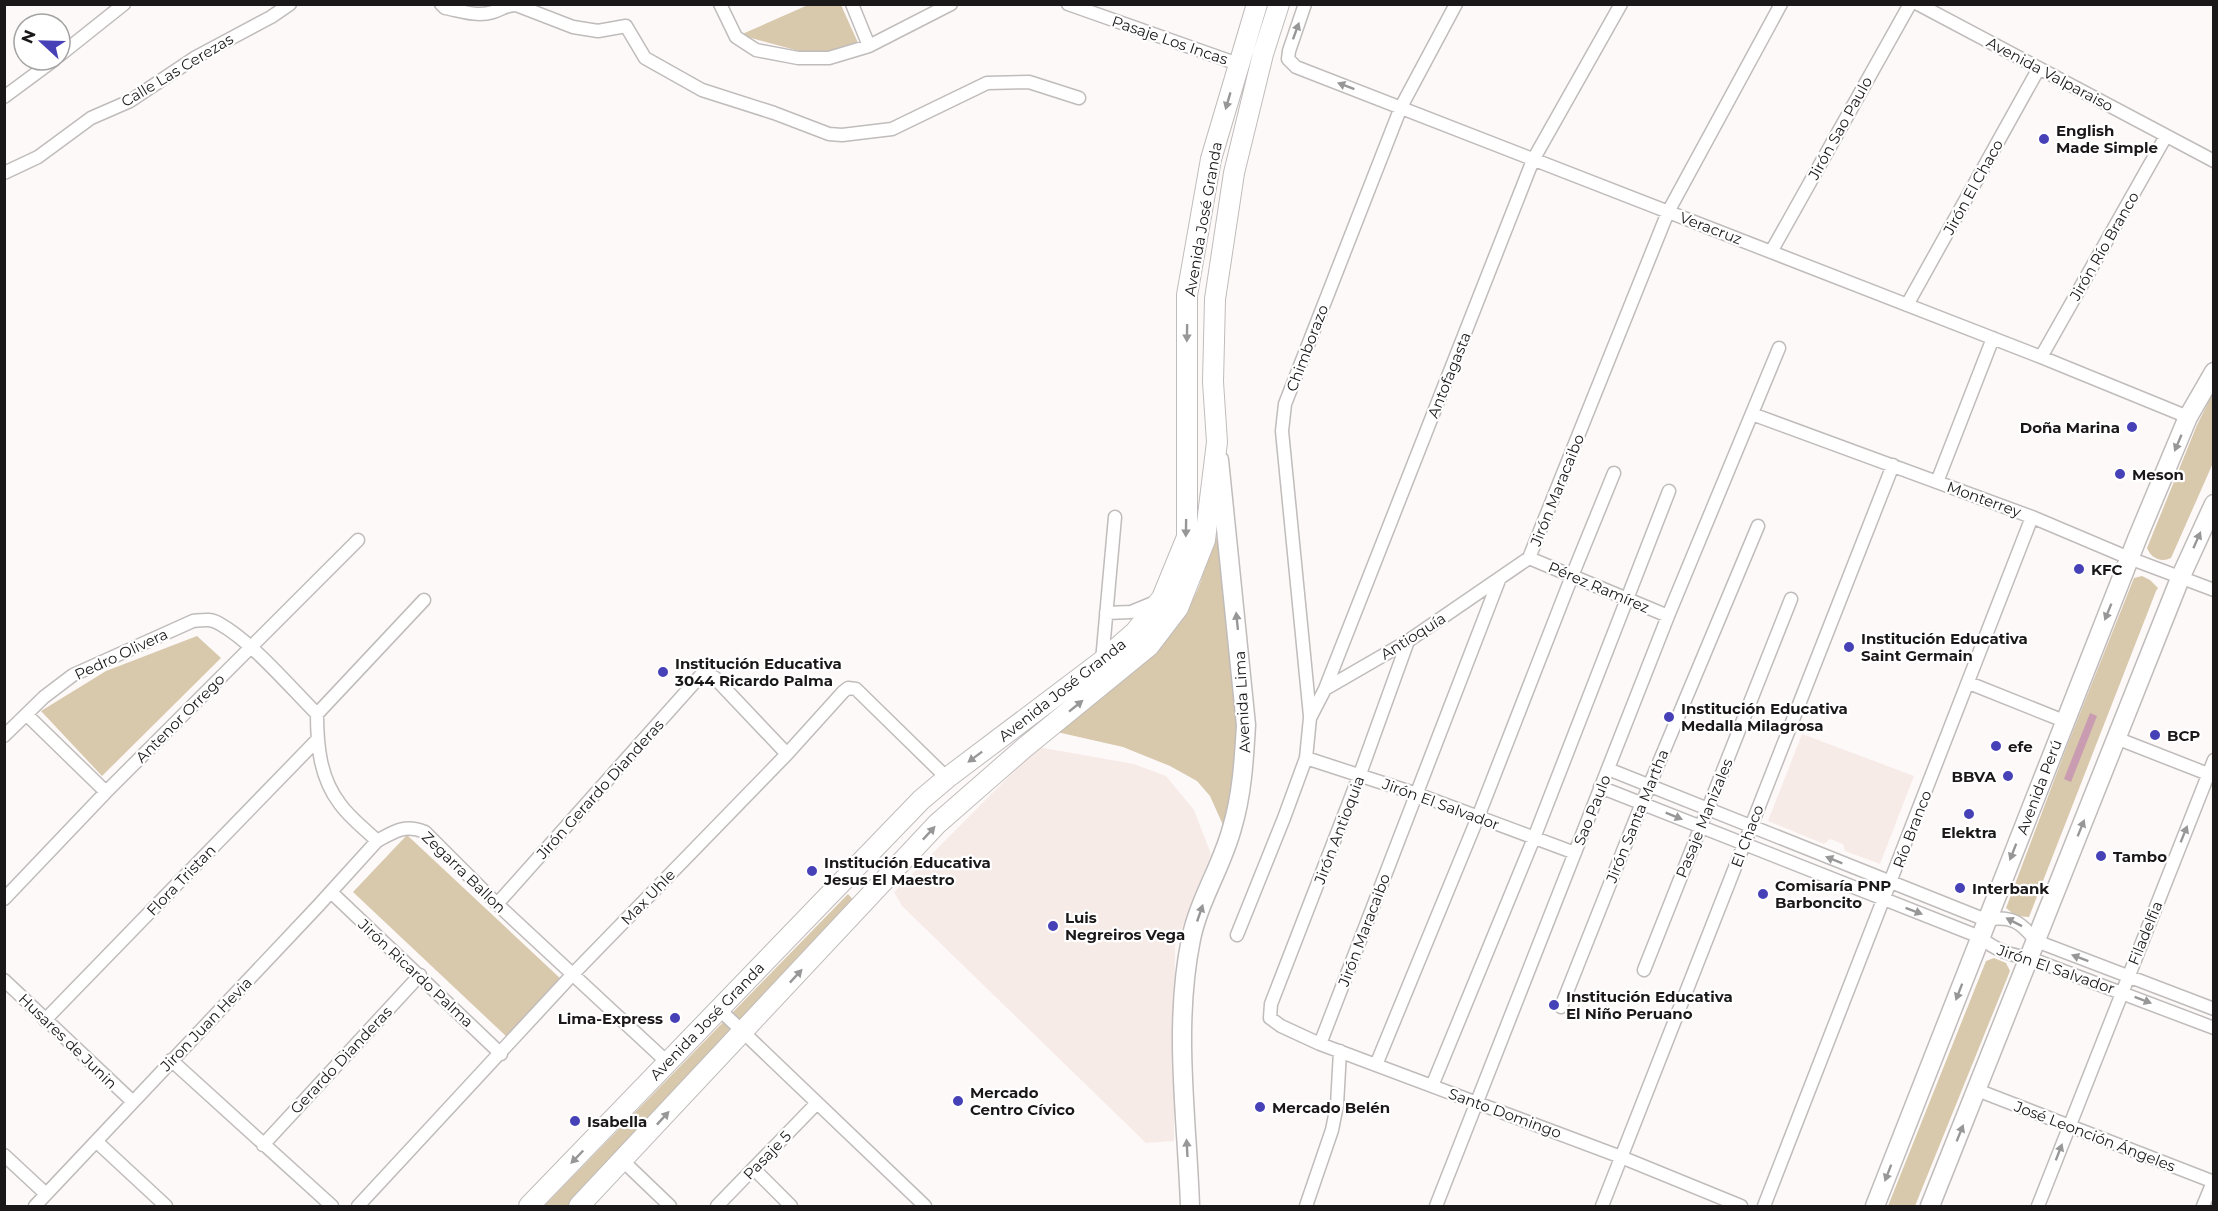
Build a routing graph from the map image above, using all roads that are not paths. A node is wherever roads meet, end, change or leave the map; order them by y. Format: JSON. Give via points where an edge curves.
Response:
{"nodes":[{"id":1,"x":124,"y":4,"type":"edge"},
{"id":2,"x":290,"y":4,"type":"edge"},
{"id":3,"x":441,"y":4,"type":"edge"},
{"id":4,"x":720,"y":4,"type":"edge"},
{"id":5,"x":852,"y":4,"type":"edge"},
{"id":6,"x":951,"y":4,"type":"edge"},
{"id":7,"x":1068,"y":4,"type":"edge"},
{"id":8,"x":1257,"y":4,"type":"edge"},
{"id":9,"x":1279,"y":4,"type":"edge"},
{"id":10,"x":1305,"y":4,"type":"edge"},
{"id":11,"x":1456,"y":4,"type":"edge"},
{"id":12,"x":1621,"y":4,"type":"edge"},
{"id":13,"x":1781,"y":4,"type":"edge"},
{"id":14,"x":1910,"y":4,"type":"edge"},
{"id":15,"x":1918,"y":4,"type":"edge"},
{"id":16,"x":72,"y":45,"type":"edge"},
{"id":17,"x":869,"y":46,"type":"junction"},
{"id":18,"x":1238,"y":64,"type":"junction"},
{"id":19,"x":2039,"y":68,"type":"junction"},
{"id":20,"x":38,"y":72,"type":"edge"},
{"id":21,"x":4,"y":97,"type":"edge"},
{"id":22,"x":1079,"y":98,"type":"dead end"},
{"id":23,"x":1401,"y":107,"type":"junction"},
{"id":24,"x":2166,"y":136,"type":"junction"},
{"id":25,"x":1533,"y":160,"type":"junction"},
{"id":26,"x":2214,"y":161,"type":"edge"},
{"id":27,"x":4,"y":173,"type":"edge"},
{"id":28,"x":1668,"y":212,"type":"junction"},
{"id":29,"x":1771,"y":252,"type":"junction"},
{"id":30,"x":1907,"y":305,"type":"junction"},
{"id":31,"x":1993,"y":338,"type":"junction"},
{"id":32,"x":1779,"y":348,"type":"dead end"},
{"id":33,"x":2041,"y":357,"type":"junction"},
{"id":34,"x":2214,"y":372,"type":"edge"},
{"id":35,"x":1752,"y":414,"type":"junction"},
{"id":36,"x":2188,"y":417,"type":"junction"},
{"id":37,"x":1217,"y":442,"type":"junction"},
{"id":38,"x":1893,"y":465,"type":"junction"},
{"id":39,"x":1614,"y":473,"type":"dead end"},
{"id":40,"x":1937,"y":482,"type":"junction"},
{"id":41,"x":1669,"y":492,"type":"dead end"},
{"id":42,"x":2214,"y":504,"type":"edge"},
{"id":43,"x":1115,"y":517,"type":"dead end"},
{"id":44,"x":2032,"y":517,"type":"junction"},
{"id":45,"x":1758,"y":526,"type":"dead end"},
{"id":46,"x":358,"y":540,"type":"dead end"},
{"id":47,"x":1529,"y":558,"type":"junction"},
{"id":48,"x":2129,"y":558,"type":"junction"},
{"id":49,"x":1572,"y":576,"type":"junction"},
{"id":50,"x":2181,"y":576,"type":"junction"},
{"id":51,"x":1499,"y":580,"type":"junction"},
{"id":52,"x":2214,"y":590,"type":"edge"},
{"id":53,"x":1162,"y":598,"type":"junction"},
{"id":54,"x":1791,"y":598,"type":"dead end"},
{"id":55,"x":1627,"y":599,"type":"junction"},
{"id":56,"x":424,"y":600,"type":"dead end"},
{"id":57,"x":1106,"y":613,"type":"junction"},
{"id":58,"x":1668,"y":616,"type":"junction"},
{"id":59,"x":1408,"y":641,"type":"junction"},
{"id":60,"x":249,"y":647,"type":"junction"},
{"id":61,"x":1102,"y":661,"type":"junction"},
{"id":62,"x":1969,"y":684,"type":"junction"},
{"id":63,"x":1325,"y":689,"type":"junction"},
{"id":64,"x":317,"y":714,"type":"junction"},
{"id":65,"x":27,"y":715,"type":"junction"},
{"id":66,"x":1310,"y":718,"type":"junction"},
{"id":67,"x":2064,"y":721,"type":"junction"},
{"id":68,"x":4,"y":736,"type":"edge"},
{"id":69,"x":2116,"y":738,"type":"junction"},
{"id":70,"x":317,"y":740,"type":"junction"},
{"id":71,"x":787,"y":754,"type":"junction"},
{"id":72,"x":1306,"y":758,"type":"junction"},
{"id":73,"x":2214,"y":760,"type":"edge"},
{"id":74,"x":1608,"y":769,"type":"junction"},
{"id":75,"x":1360,"y":774,"type":"junction"},
{"id":76,"x":2208,"y":774,"type":"junction"},
{"id":77,"x":947,"y":778,"type":"junction"},
{"id":78,"x":1649,"y":785,"type":"junction"},
{"id":79,"x":1600,"y":787,"type":"junction"},
{"id":80,"x":106,"y":792,"type":"junction"},
{"id":81,"x":1417,"y":794,"type":"junction"},
{"id":82,"x":1642,"y":803,"type":"junction"},
{"id":83,"x":1708,"y":809,"type":"junction"},
{"id":84,"x":1478,"y":817,"type":"junction"},
{"id":85,"x":1750,"y":826,"type":"junction"},
{"id":86,"x":1701,"y":827,"type":"junction"},
{"id":87,"x":1534,"y":838,"type":"junction"},
{"id":88,"x":377,"y":841,"type":"junction"},
{"id":89,"x":1744,"y":844,"type":"junction"},
{"id":90,"x":1575,"y":853,"type":"junction"},
{"id":91,"x":1891,"y":884,"type":"junction"},
{"id":92,"x":331,"y":892,"type":"junction"},
{"id":93,"x":4,"y":899,"type":"edge"},
{"id":94,"x":1885,"y":900,"type":"junction"},
{"id":95,"x":497,"y":904,"type":"junction"},
{"id":96,"x":1983,"y":929,"type":"junction"},
{"id":97,"x":1237,"y":935,"type":"dead end"},
{"id":98,"x":2036,"y":941,"type":"junction"},
{"id":99,"x":2029,"y":958,"type":"junction"},
{"id":100,"x":1644,"y":970,"type":"dead end"},
{"id":101,"x":420,"y":975,"type":"junction"},
{"id":102,"x":572,"y":975,"type":"junction"},
{"id":103,"x":2127,"y":976,"type":"junction"},
{"id":104,"x":4,"y":980,"type":"edge"},
{"id":105,"x":2121,"y":992,"type":"junction"},
{"id":106,"x":1561,"y":1007,"type":"dead end"},
{"id":107,"x":718,"y":1008,"type":"junction"},
{"id":108,"x":2214,"y":1009,"type":"edge"},
{"id":109,"x":1270,"y":1018,"type":"joint"},
{"id":110,"x":45,"y":1020,"type":"junction"},
{"id":111,"x":2214,"y":1028,"type":"edge"},
{"id":112,"x":743,"y":1032,"type":"junction"},
{"id":113,"x":1320,"y":1044,"type":"junction"},
{"id":114,"x":1340,"y":1051,"type":"junction"},
{"id":115,"x":501,"y":1054,"type":"junction"},
{"id":116,"x":171,"y":1060,"type":"junction"},
{"id":117,"x":668,"y":1062,"type":"junction"},
{"id":118,"x":1376,"y":1065,"type":"junction"},
{"id":119,"x":1432,"y":1086,"type":"junction"},
{"id":120,"x":1977,"y":1090,"type":"junction"},
{"id":121,"x":133,"y":1102,"type":"junction"},
{"id":122,"x":1477,"y":1102,"type":"junction"},
{"id":123,"x":817,"y":1103,"type":"junction"},
{"id":124,"x":2069,"y":1126,"type":"junction"},
{"id":125,"x":97,"y":1142,"type":"junction"},
{"id":126,"x":263,"y":1145,"type":"junction"},
{"id":127,"x":4,"y":1155,"type":"edge"},
{"id":128,"x":1621,"y":1157,"type":"junction"},
{"id":129,"x":623,"y":1161,"type":"junction"},
{"id":130,"x":754,"y":1169,"type":"junction"},
{"id":131,"x":2213,"y":1182,"type":"edge"},
{"id":132,"x":46,"y":1194,"type":"junction"},
{"id":133,"x":34,"y":1206,"type":"edge"},
{"id":134,"x":166,"y":1206,"type":"edge"},
{"id":135,"x":332,"y":1206,"type":"edge"},
{"id":136,"x":358,"y":1206,"type":"edge"},
{"id":137,"x":529,"y":1206,"type":"edge"},
{"id":138,"x":579,"y":1206,"type":"edge"},
{"id":139,"x":670,"y":1206,"type":"edge"},
{"id":140,"x":717,"y":1206,"type":"edge"},
{"id":141,"x":791,"y":1206,"type":"edge"},
{"id":142,"x":925,"y":1206,"type":"edge"},
{"id":143,"x":1190,"y":1206,"type":"edge"},
{"id":144,"x":1306,"y":1206,"type":"edge"},
{"id":145,"x":1436,"y":1206,"type":"edge"},
{"id":146,"x":1602,"y":1206,"type":"edge"},
{"id":147,"x":1741,"y":1206,"type":"edge"},
{"id":148,"x":1764,"y":1206,"type":"edge"},
{"id":149,"x":1875,"y":1206,"type":"edge"},
{"id":150,"x":1930,"y":1206,"type":"edge"},
{"id":151,"x":2038,"y":1206,"type":"edge"},
{"id":152,"x":2203,"y":1206,"type":"edge"}],
"edges":[{"from":1,"to":16,"type":"street"},
{"from":2,"to":27,"type":"street","name":"Calle Las Cerezas","via":[[196,57],[130,101],[91,118],[38,157]]},
{"from":3,"to":22,"type":"street","via":[[473,14],[516,5],[573,27],[598,31],[626,26],[645,58],[702,90],[829,134],[892,129],[987,83],[1029,82]]},
{"from":4,"to":17,"type":"street","via":[[736,37],[756,50],[829,58]]},
{"from":5,"to":17,"type":"street"},
{"from":6,"to":17,"type":"street"},
{"from":7,"to":18,"type":"street","name":"Pasaje Los Incas"},
{"from":8,"to":18,"type":"main road","name":"Avenida José Granda"},
{"from":9,"to":37,"type":"main road","name":"Avenida José Granda","via":[[1234,173],[1215,299],[1213,382]]},
{"from":23,"to":10,"type":"street","name":"Veracruz","one_way":true,"via":[[1296,67],[1288,59]]},
{"from":11,"to":23,"type":"street","name":"Chimborazo"},
{"from":12,"to":25,"type":"street","name":"Antofagasta"},
{"from":13,"to":28,"type":"street","name":"Jirón Maracaibo"},
{"from":14,"to":29,"type":"street","name":"Jirón Sao Paulo"},
{"from":15,"to":19,"type":"street","name":"Avenida Valparaiso"},
{"from":18,"to":53,"type":"main road","name":"Avenida José Granda","one_way":true,"via":[[1211,159],[1187,295],[1187,537]]},
{"from":19,"to":24,"type":"street","name":"Avenida Valparaiso"},
{"from":19,"to":30,"type":"street","name":"Jirón El Chaco"},
{"from":20,"to":21,"type":"street"},
{"from":23,"to":25,"type":"street","name":"Veracruz"},
{"from":23,"to":66,"type":"street","name":"Chimborazo","via":[[1282,417]]},
{"from":24,"to":26,"type":"street","name":"Avenida Valparaiso"},
{"from":24,"to":33,"type":"street","name":"Jirón Río Branco"},
{"from":25,"to":28,"type":"street","name":"Veracruz"},
{"from":25,"to":63,"type":"street","name":"Antofagasta"},
{"from":28,"to":29,"type":"street","name":"Veracruz"},
{"from":28,"to":47,"type":"street","name":"Jirón Maracaibo"},
{"from":29,"to":30,"type":"street","name":"Veracruz"},
{"from":30,"to":31,"type":"street","name":"Veracruz"},
{"from":31,"to":33,"type":"street","name":"Veracruz"},
{"from":31,"to":40,"type":"street"},
{"from":32,"to":35,"type":"street","name":"Sao Paulo"},
{"from":33,"to":36,"type":"street","name":"Veracruz"},
{"from":34,"to":36,"type":"main road","name":"Avenida Perú"},
{"from":35,"to":38,"type":"street","name":"Monterrey"},
{"from":35,"to":58,"type":"street","name":"Sao Paulo"},
{"from":36,"to":48,"type":"main road","name":"Avenida Perú","one_way":true},
{"from":112,"to":37,"type":"main road","name":"Avenida José Granda","one_way":true,"via":[[937,825],[1149,646],[1178,609],[1205,540]]},
{"from":143,"to":37,"type":"main road","name":"Avenida Lima","one_way":true,"via":[[1183,994],[1191,937],[1232,828],[1246,725]]},
{"from":38,"to":40,"type":"street","name":"Monterrey"},
{"from":38,"to":85,"type":"street","name":"El Chaco"},
{"from":39,"to":49,"type":"street"},
{"from":40,"to":44,"type":"street","name":"Monterrey"},
{"from":41,"to":55,"type":"street"},
{"from":50,"to":42,"type":"main road","one_way":true},
{"from":43,"to":57,"type":"street"},
{"from":44,"to":48,"type":"street","name":"Monterrey"},
{"from":44,"to":62,"type":"street","name":"Río Branco"},
{"from":45,"to":78,"type":"street","name":"Jirón Santa Martha"},
{"from":46,"to":60,"type":"street","name":"Antenor Orrego"},
{"from":47,"to":49,"type":"street","name":"Pérez Ramírez"},
{"from":47,"to":51,"type":"street","name":"Jirón Maracaibo"},
{"from":48,"to":50,"type":"street","name":"Monterrey"},
{"from":48,"to":67,"type":"main road","name":"Avenida Perú","one_way":true},
{"from":49,"to":55,"type":"street","name":"Pérez Ramírez"},
{"from":49,"to":84,"type":"street"},
{"from":50,"to":52,"type":"street","name":"Monterrey"},
{"from":50,"to":69,"type":"main road"},
{"from":51,"to":59,"type":"street","name":"Antioquía"},
{"from":51,"to":81,"type":"street","name":"Jirón Maracaibo"},
{"from":53,"to":57,"type":"street","via":[[1131,612]]},
{"from":53,"to":61,"type":"main road","name":"Avenida José Granda","via":[[1135,632]]},
{"from":54,"to":83,"type":"street","name":"Pasaje Manizales"},
{"from":55,"to":58,"type":"street","name":"Pérez Ramírez"},
{"from":55,"to":87,"type":"street"},
{"from":56,"to":64,"type":"street"},
{"from":57,"to":61,"type":"street"},
{"from":58,"to":74,"type":"street","name":"Sao Paulo"},
{"from":59,"to":63,"type":"street","name":"Antioquía"},
{"from":59,"to":75,"type":"street","name":"Jirón Antioquia"},
{"from":60,"to":64,"type":"street"},
{"from":60,"to":65,"type":"street","name":"Pedro Olivera","via":[[220,623],[208,619],[193,621],[73,675]]},
{"from":60,"to":80,"type":"street","name":"Antenor Orrego"},
{"from":61,"to":77,"type":"main road","name":"Avenida José Granda","one_way":true},
{"from":62,"to":67,"type":"street"},
{"from":62,"to":91,"type":"street","name":"Río Branco"},
{"from":63,"to":66,"type":"street","name":"Antofagasta"},
{"from":64,"to":70,"type":"street"},
{"from":65,"to":68,"type":"street","name":"Pedro Olivera"},
{"from":65,"to":80,"type":"street"},
{"from":66,"to":72,"type":"street","name":"Antofagasta"},
{"from":67,"to":96,"type":"main road","name":"Avenida Perú","one_way":true},
{"from":69,"to":76,"type":"street"},
{"from":98,"to":69,"type":"main road","one_way":true},
{"from":70,"to":88,"type":"street","via":[[324,778],[340,804]]},
{"from":70,"to":110,"type":"street","name":"Flora Tristan"},
{"from":71,"to":77,"type":"street","name":"Max Uhle","via":[[843,692],[856,689]]},
{"from":71,"to":95,"type":"street","name":"Jirón Gerardo Dianderas","via":[[714,677],[702,674]]},
{"from":71,"to":102,"type":"street","name":"Max Uhle"},
{"from":72,"to":75,"type":"street","name":"Jirón El Salvador"},
{"from":72,"to":97,"type":"street","name":"Antofagasta"},
{"from":73,"to":76,"type":"street","name":"Filadelfia"},
{"from":74,"to":78,"type":"street","name":"Jirón El Salvador"},
{"from":74,"to":79,"type":"street","name":"Sao Paulo"},
{"from":75,"to":81,"type":"street","name":"Jirón El Salvador"},
{"from":75,"to":109,"type":"street","name":"Jirón Antioquia","via":[[1271,1004]]},
{"from":103,"to":76,"type":"street","name":"Filadelfia","one_way":true},
{"from":77,"to":107,"type":"main road","name":"Avenida José Granda"},
{"from":78,"to":82,"type":"street","name":"Jirón Santa Martha"},
{"from":78,"to":83,"type":"street","name":"Jirón El Salvador"},
{"from":79,"to":82,"type":"street","name":"Jirón El Salvador"},
{"from":79,"to":90,"type":"street","name":"Sao Paulo"},
{"from":80,"to":93,"type":"street","name":"Antenor Orrego"},
{"from":81,"to":84,"type":"street","name":"Jirón El Salvador"},
{"from":81,"to":113,"type":"street","name":"Jirón Maracaibo"},
{"from":82,"to":86,"type":"street","name":"Jirón El Salvador","one_way":true},
{"from":82,"to":106,"type":"street","name":"Jirón Santa Martha"},
{"from":83,"to":85,"type":"street","name":"Jirón El Salvador"},
{"from":83,"to":86,"type":"street","name":"Pasaje Manizales"},
{"from":84,"to":87,"type":"street","name":"Jirón El Salvador"},
{"from":84,"to":118,"type":"street"},
{"from":85,"to":89,"type":"street","name":"El Chaco"},
{"from":91,"to":85,"type":"street","name":"Jirón El Salvador","one_way":true},
{"from":86,"to":89,"type":"street","name":"Jirón El Salvador"},
{"from":86,"to":100,"type":"street","name":"Pasaje Manizales"},
{"from":87,"to":90,"type":"street","name":"Jirón El Salvador"},
{"from":87,"to":119,"type":"street"},
{"from":88,"to":92,"type":"street","name":"Jiron Juan Hevia"},
{"from":88,"to":95,"type":"street","name":"Zegarra Ballon","via":[[401,827],[425,832]]},
{"from":89,"to":94,"type":"street","name":"Jirón El Salvador"},
{"from":89,"to":128,"type":"street","name":"El Chaco"},
{"from":90,"to":122,"type":"street","name":"Sao Paulo"},
{"from":91,"to":94,"type":"street","name":"Río Branco"},
{"from":91,"to":96,"type":"street","name":"Jirón El Salvador"},
{"from":92,"to":101,"type":"street","name":"Jirón Ricardo Palma"},
{"from":92,"to":116,"type":"street","name":"Jiron Juan Hevia"},
{"from":94,"to":96,"type":"street","name":"Jirón El Salvador","one_way":true},
{"from":94,"to":148,"type":"street","name":"Río Branco"},
{"from":95,"to":102,"type":"street","name":"Zegarra Ballon"},
{"from":98,"to":96,"type":"street","name":"Jirón El Salvador","one_way":true,"via":[[2026,928],[2004,917]]},
{"from":96,"to":99,"type":"street","name":"Jirón El Salvador","via":[[1992,948]]},
{"from":96,"to":149,"type":"main road","name":"Avenida Perú","one_way":true},
{"from":98,"to":99,"type":"main road"},
{"from":103,"to":98,"type":"street","name":"Jirón El Salvador","one_way":true},
{"from":99,"to":105,"type":"street","name":"Jirón El Salvador"},
{"from":99,"to":120,"type":"main road"},
{"from":101,"to":115,"type":"street","name":"Jirón Ricardo Palma"},
{"from":101,"to":126,"type":"street","name":"Gerardo Dianderas"},
{"from":102,"to":115,"type":"street","name":"Max Uhle"},
{"from":102,"to":117,"type":"street","name":"Zegarra Ballon"},
{"from":103,"to":105,"type":"street","name":"Filadelfia"},
{"from":103,"to":108,"type":"street","name":"Jirón El Salvador"},
{"from":104,"to":110,"type":"street","name":"Husares de Junin"},
{"from":105,"to":111,"type":"street","name":"Jirón El Salvador","one_way":true},
{"from":105,"to":124,"type":"street","name":"Filadelfia"},
{"from":107,"to":112,"type":"street"},
{"from":107,"to":117,"type":"main road","name":"Avenida José Granda"},
{"from":109,"to":113,"type":"street","name":"Santo Domingo"},
{"from":110,"to":121,"type":"street","name":"Husares de Junin"},
{"from":112,"to":123,"type":"street"},
{"from":129,"to":112,"type":"main road","name":"Avenida José Granda","one_way":true},
{"from":113,"to":114,"type":"street","name":"Santo Domingo"},
{"from":114,"to":118,"type":"street","name":"Santo Domingo"},
{"from":114,"to":144,"type":"street","via":[[1332,1130]]},
{"from":115,"to":136,"type":"street","name":"Max Uhle"},
{"from":116,"to":121,"type":"street","name":"Jiron Juan Hevia"},
{"from":116,"to":126,"type":"street"},
{"from":117,"to":137,"type":"main road","name":"Avenida José Granda","one_way":true},
{"from":118,"to":119,"type":"street","name":"Santo Domingo"},
{"from":119,"to":122,"type":"street","name":"Santo Domingo"},
{"from":120,"to":124,"type":"street","name":"José Leonción Ángeles"},
{"from":150,"to":120,"type":"main road","one_way":true},
{"from":121,"to":125,"type":"street","name":"Jiron Juan Hevia"},
{"from":122,"to":128,"type":"street","name":"Santo Domingo"},
{"from":122,"to":145,"type":"street","name":"Sao Paulo"},
{"from":123,"to":130,"type":"street","name":"Pasaje 5"},
{"from":123,"to":142,"type":"street"},
{"from":124,"to":131,"type":"street","name":"José Leonción Ángeles"},
{"from":151,"to":124,"type":"street","name":"Filadelfia","one_way":true},
{"from":125,"to":132,"type":"street","name":"Jiron Juan Hevia"},
{"from":125,"to":134,"type":"street"},
{"from":126,"to":135,"type":"street"},
{"from":127,"to":132,"type":"street"},
{"from":128,"to":146,"type":"street","name":"El Chaco"},
{"from":128,"to":147,"type":"street","name":"Santo Domingo"},
{"from":129,"to":138,"type":"main road","name":"Avenida José Granda"},
{"from":129,"to":139,"type":"street"},
{"from":130,"to":140,"type":"street","name":"Pasaje 5"},
{"from":130,"to":141,"type":"street"},
{"from":131,"to":152,"type":"street"},
{"from":132,"to":133,"type":"street","name":"Jiron Juan Hevia"}]}
